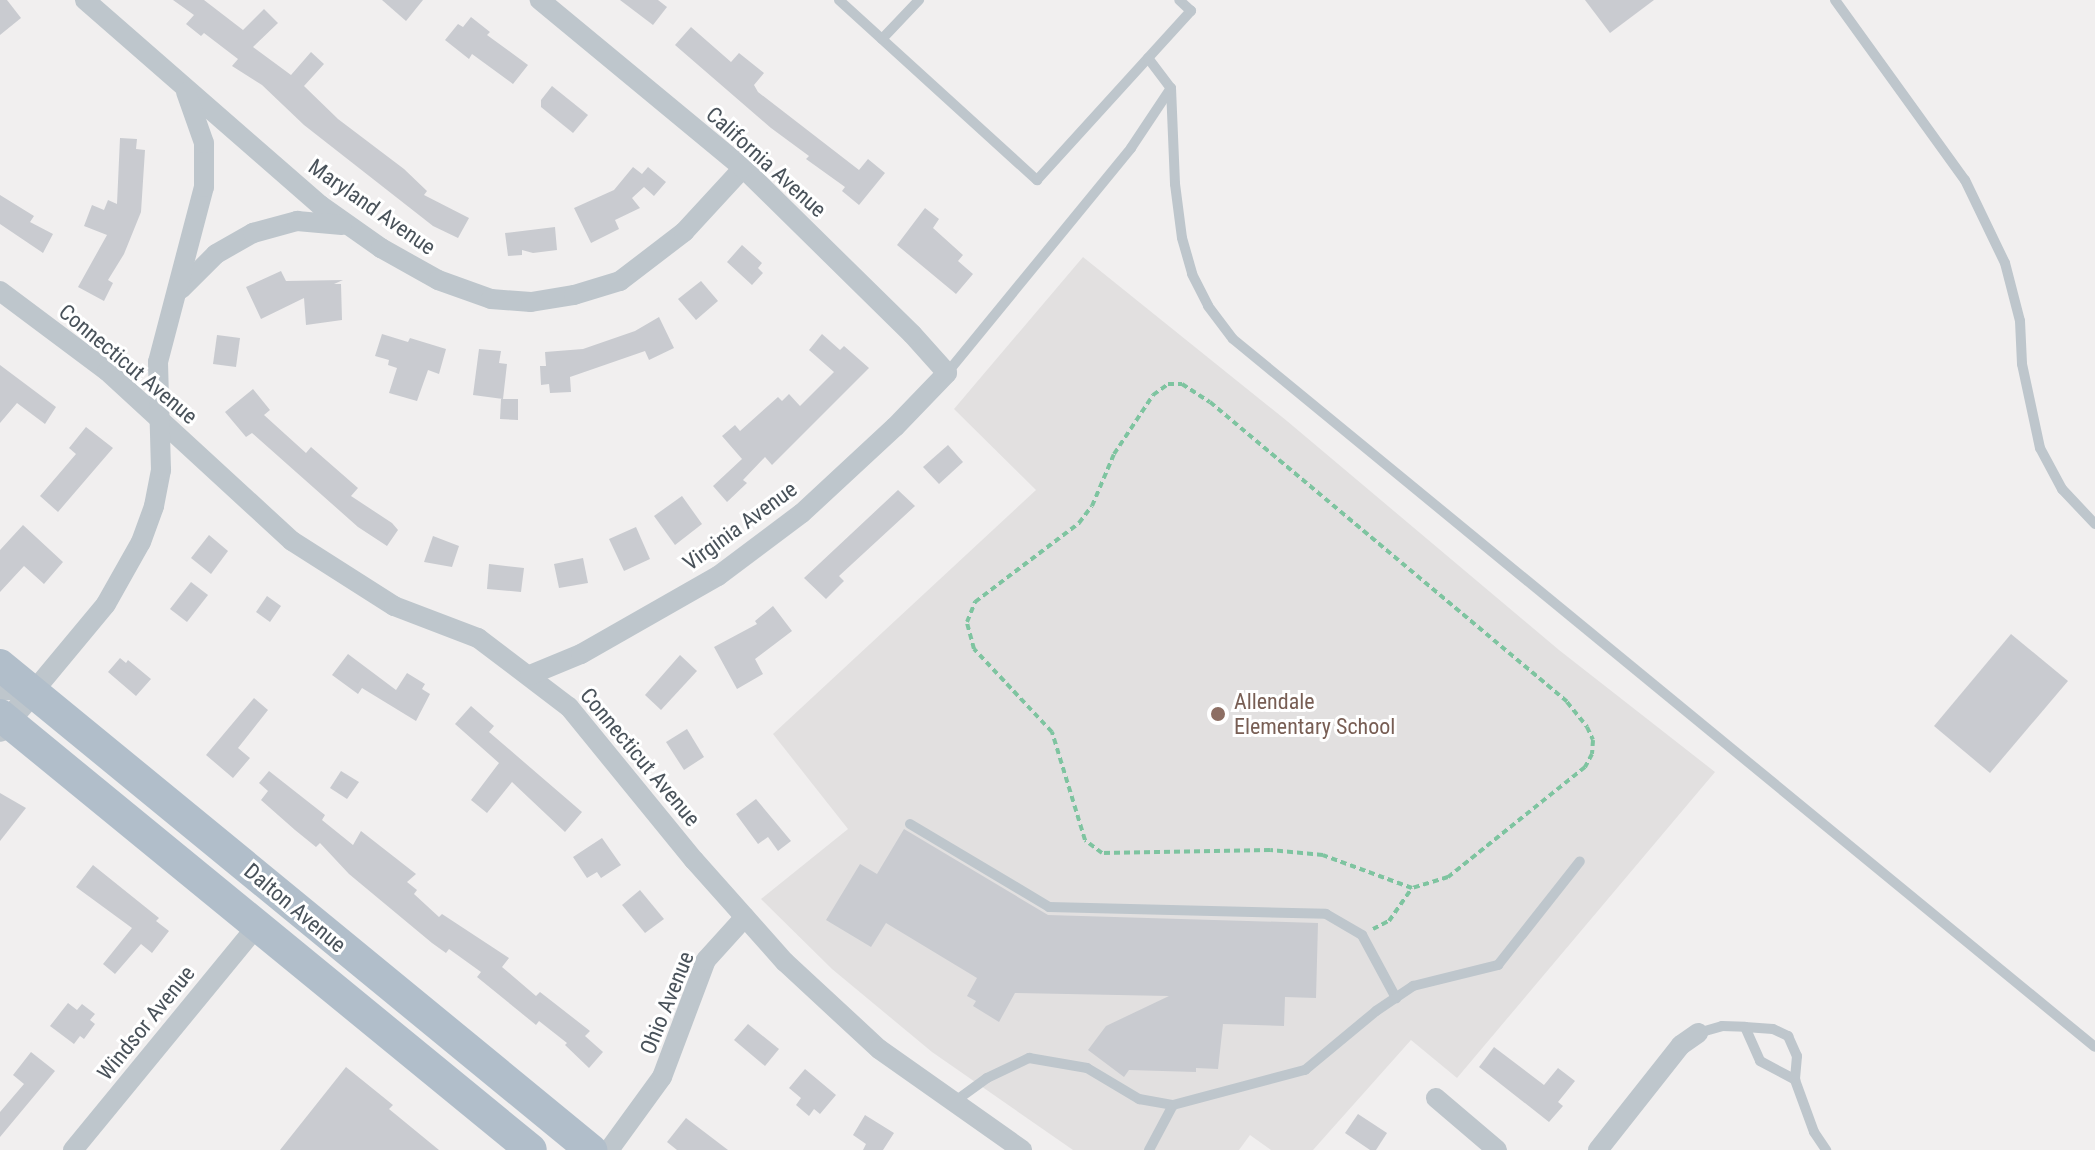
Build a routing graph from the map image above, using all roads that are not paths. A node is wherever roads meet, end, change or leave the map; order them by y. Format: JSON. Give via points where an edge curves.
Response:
{"nodes":[{"id":1,"x":85,"y":0,"type":"edge"},
{"id":2,"x":540,"y":0,"type":"edge"},
{"id":3,"x":839,"y":0,"type":"edge"},
{"id":4,"x":919,"y":0,"type":"edge"},
{"id":5,"x":1179,"y":0,"type":"edge"},
{"id":6,"x":1835,"y":0,"type":"edge"},
{"id":7,"x":882,"y":39,"type":"junction"},
{"id":8,"x":1148,"y":58,"type":"junction"},
{"id":9,"x":184,"y":86,"type":"junction"},
{"id":10,"x":1171,"y":88,"type":"junction"},
{"id":11,"x":743,"y":168,"type":"junction"},
{"id":12,"x":357,"y":230,"type":"junction"},
{"id":13,"x":0,"y":291,"type":"edge"},
{"id":14,"x":174,"y":299,"type":"junction"},
{"id":15,"x":947,"y":373,"type":"junction"},
{"id":16,"x":162,"y":422,"type":"junction"},
{"id":17,"x":2095,"y":524,"type":"edge"},
{"id":18,"x":0,"y":665,"type":"edge"},
{"id":19,"x":530,"y":675,"type":"junction"},
{"id":20,"x":0,"y":689,"type":"edge"},
{"id":21,"x":33,"y":692,"type":"junction"},
{"id":22,"x":2,"y":722,"type":"edge"},
{"id":23,"x":910,"y":824,"type":"dead end"},
{"id":24,"x":1580,"y":861,"type":"dead end"},
{"id":25,"x":745,"y":917,"type":"junction"},
{"id":26,"x":257,"y":926,"type":"junction"},
{"id":27,"x":1396,"y":998,"type":"junction"},
{"id":28,"x":1745,"y":1027,"type":"junction"},
{"id":29,"x":1698,"y":1033,"type":"joint"},
{"id":30,"x":2095,"y":1047,"type":"edge"},
{"id":31,"x":1795,"y":1080,"type":"junction"},
{"id":32,"x":1436,"y":1098,"type":"dead end"},
{"id":33,"x":954,"y":1102,"type":"junction"},
{"id":34,"x":1173,"y":1105,"type":"junction"},
{"id":35,"x":73,"y":1150,"type":"edge"},
{"id":36,"x":531,"y":1150,"type":"edge"},
{"id":37,"x":591,"y":1150,"type":"edge"},
{"id":38,"x":609,"y":1150,"type":"edge"},
{"id":39,"x":1022,"y":1150,"type":"edge"},
{"id":40,"x":1149,"y":1150,"type":"edge"},
{"id":41,"x":1497,"y":1150,"type":"edge"},
{"id":42,"x":1598,"y":1150,"type":"edge"},
{"id":43,"x":1826,"y":1150,"type":"edge"}],
"edges":[{"from":1,"to":9,"type":"street","name":"Maryland Avenue"},
{"from":2,"to":11,"type":"street","name":"California Avenue"},
{"from":3,"to":7,"type":"lane"},
{"from":4,"to":7,"type":"lane"},
{"from":5,"to":8,"type":"lane","via":[[1191,11]]},
{"from":6,"to":17,"type":"lane","via":[[1965,180],[2005,263],[2040,448],[2062,489]]},
{"from":7,"to":8,"type":"lane","via":[[1037,180]]},
{"from":8,"to":10,"type":"lane"},
{"from":9,"to":12,"type":"street","name":"Maryland Avenue","via":[[320,205]]},
{"from":9,"to":14,"type":"street","via":[[204,143],[204,187]]},
{"from":10,"to":15,"type":"lane","via":[[1131,148]]},
{"from":10,"to":30,"type":"lane","via":[[1182,238],[1208,306],[1233,339]]},
{"from":11,"to":12,"type":"street","name":"Maryland Avenue","via":[[684,232],[620,281],[531,302],[491,299],[438,280]]},
{"from":11,"to":15,"type":"street","name":"California Avenue"},
{"from":12,"to":14,"type":"street","via":[[318,220],[253,233],[199,267]]},
{"from":13,"to":16,"type":"street","name":"Connecticut Avenue","via":[[107,371]]},
{"from":14,"to":16,"type":"street","via":[[158,362]]},
{"from":15,"to":19,"type":"street","name":"Virginia Avenue","via":[[802,513],[718,576],[581,654]]},
{"from":16,"to":19,"type":"street","name":"Connecticut Avenue","via":[[292,541],[394,606],[478,638]]},
{"from":16,"to":21,"type":"street","via":[[161,470],[141,542],[106,604]]},
{"from":18,"to":21,"type":"main road","name":"Dalton Avenue"},
{"from":19,"to":25,"type":"street","name":"Connecticut Avenue","via":[[569,707]]},
{"from":20,"to":21,"type":"street"},
{"from":21,"to":22,"type":"street"},
{"from":21,"to":37,"type":"main road","name":"Dalton Avenue"},
{"from":22,"to":26,"type":"main road","name":"Dalton Avenue"},
{"from":23,"to":27,"type":"lane","via":[[1049,907],[1326,914],[1362,935]]},
{"from":24,"to":27,"type":"lane","via":[[1498,965],[1413,986]]},
{"from":25,"to":33,"type":"street","name":"Connecticut Avenue","via":[[879,1049]]},
{"from":25,"to":38,"type":"street","name":"Ohio Avenue","via":[[706,960],[662,1077]]},
{"from":26,"to":35,"type":"street","name":"Windsor Avenue"},
{"from":26,"to":36,"type":"main road","name":"Dalton Avenue"},
{"from":27,"to":34,"type":"lane","via":[[1305,1070]]},
{"from":28,"to":29,"type":"lane"},
{"from":28,"to":31,"type":"lane","via":[[1760,1061]]},
{"from":28,"to":31,"type":"lane","via":[[1788,1036],[1797,1056]]},
{"from":29,"to":42,"type":"street","via":[[1681,1045]]},
{"from":31,"to":43,"type":"lane"},
{"from":32,"to":41,"type":"street"},
{"from":33,"to":34,"type":"lane","via":[[987,1078],[1029,1058],[1087,1068],[1139,1099]]},
{"from":33,"to":39,"type":"street","name":"Connecticut Avenue"},
{"from":34,"to":40,"type":"lane"}]}
